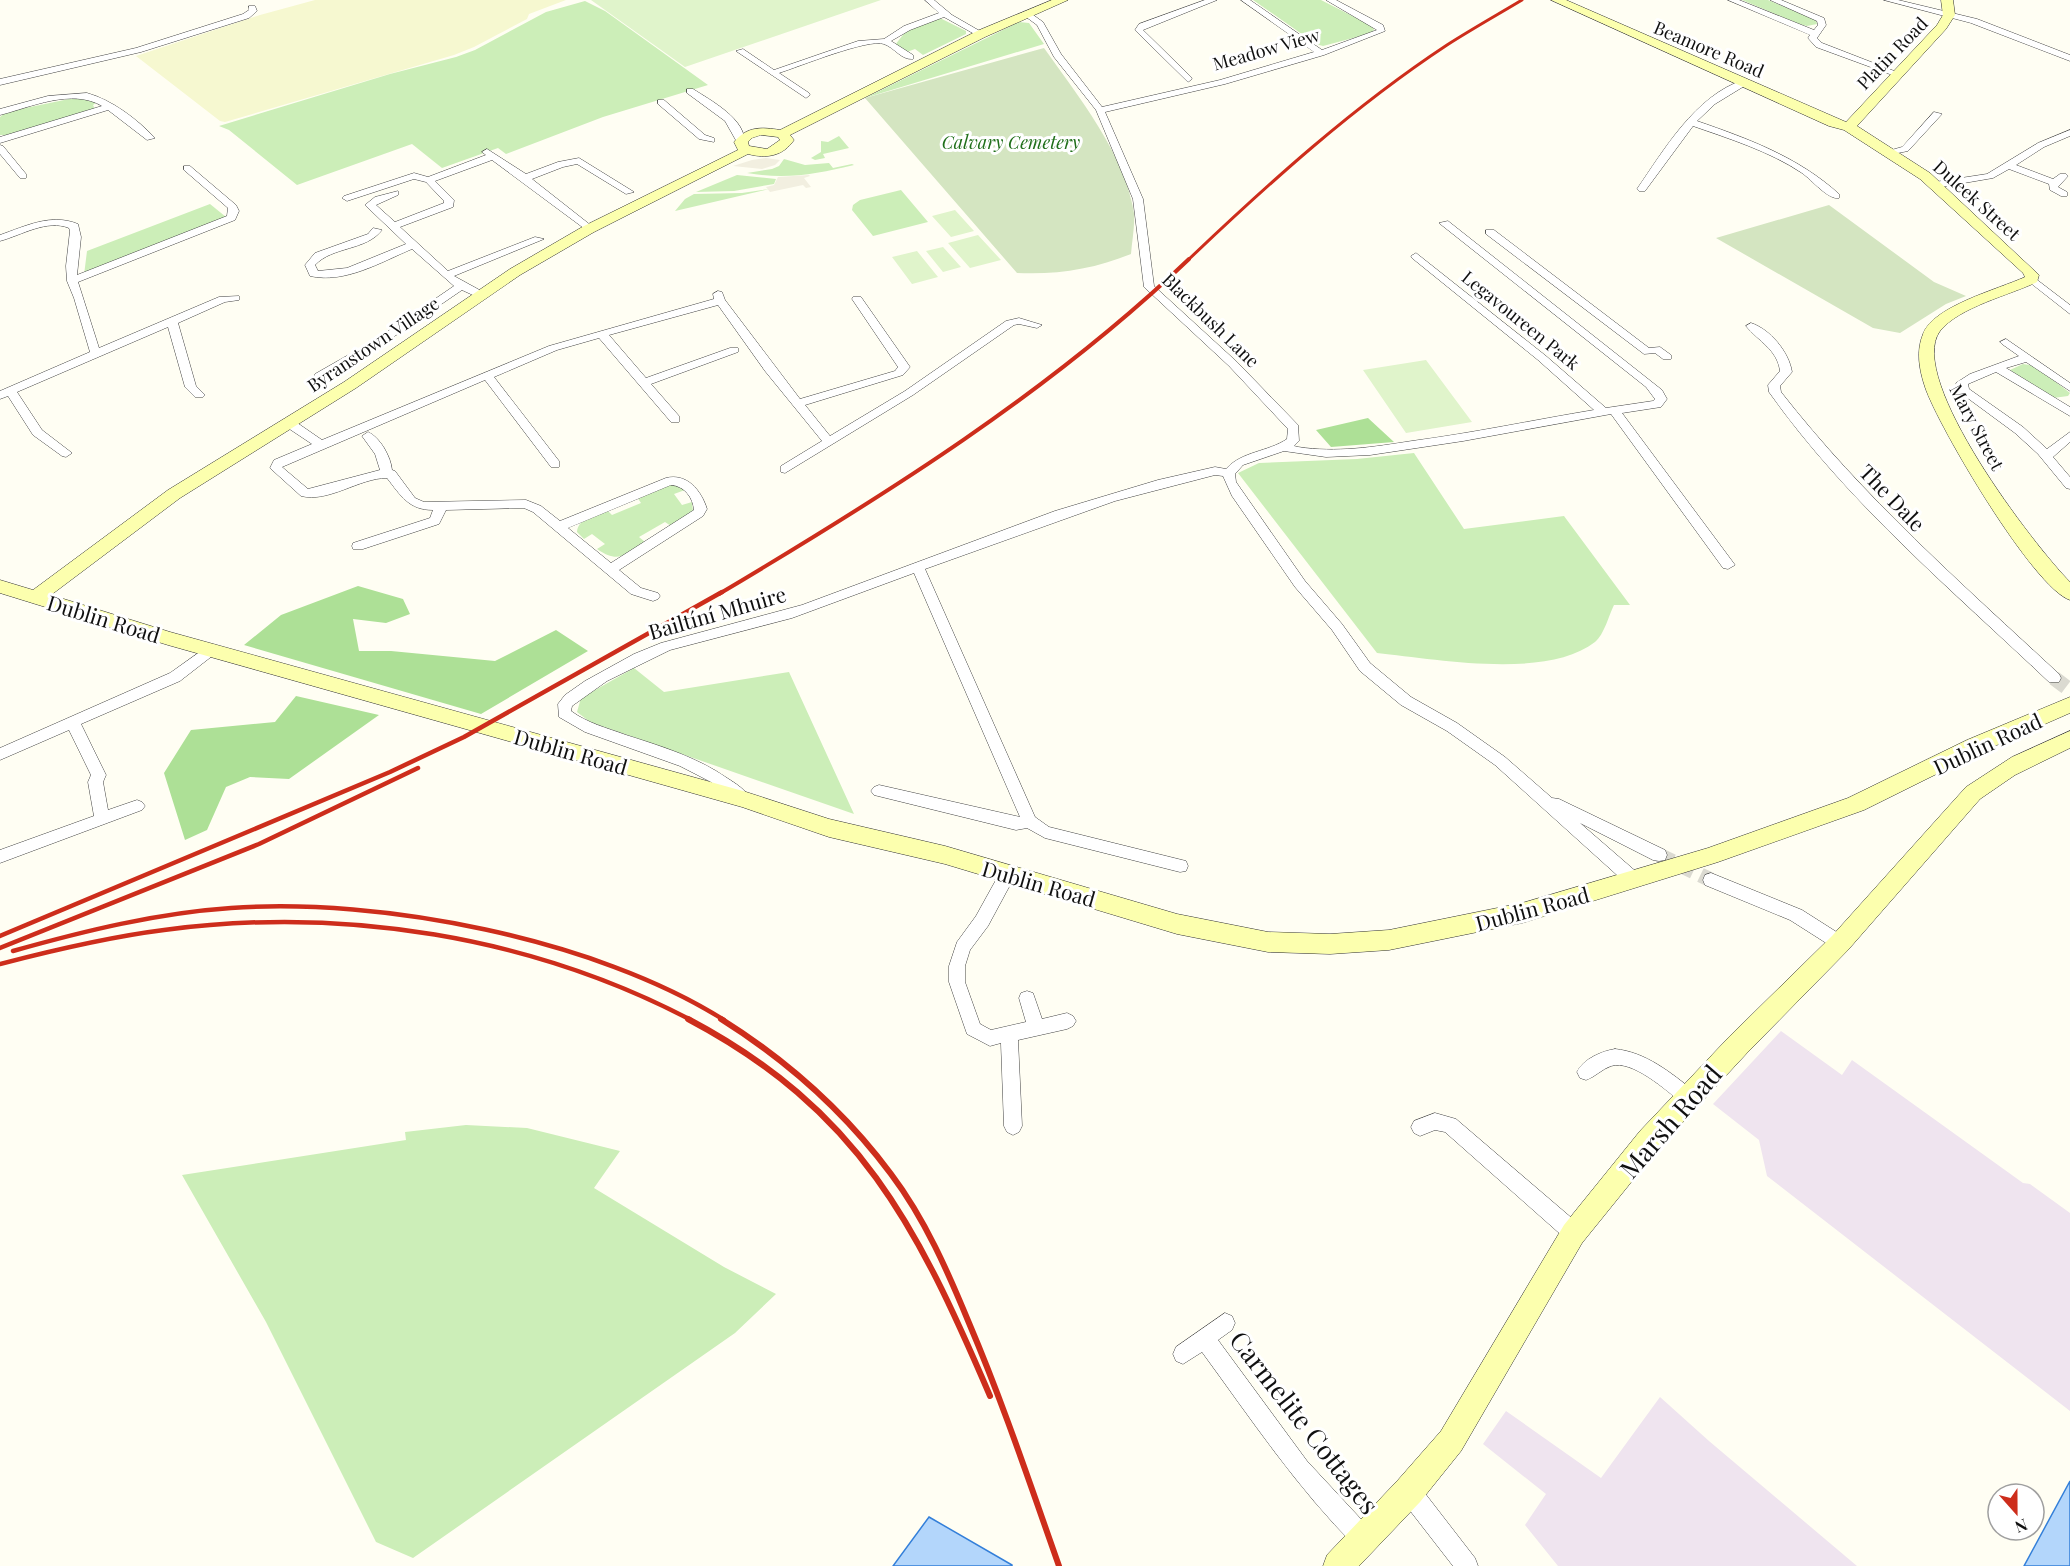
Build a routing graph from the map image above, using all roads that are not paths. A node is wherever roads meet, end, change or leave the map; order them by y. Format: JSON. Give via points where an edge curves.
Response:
{"nodes":[{"id":1,"x":929,"y":0,"type":"edge"},
{"id":2,"x":1062,"y":0,"type":"edge"},
{"id":3,"x":1213,"y":0,"type":"edge"},
{"id":4,"x":1245,"y":0,"type":"edge"},
{"id":5,"x":1330,"y":0,"type":"edge"},
{"id":6,"x":1557,"y":0,"type":"edge"},
{"id":7,"x":1732,"y":0,"type":"edge"},
{"id":8,"x":1774,"y":0,"type":"edge"},
{"id":9,"x":1888,"y":0,"type":"edge"},
{"id":10,"x":1947,"y":0,"type":"edge"},
{"id":11,"x":252,"y":8,"type":"dead end"},
{"id":12,"x":946,"y":13,"type":"junction"},
{"id":13,"x":1028,"y":15,"type":"junction"},
{"id":14,"x":1949,"y":15,"type":"junction"},
{"id":15,"x":1814,"y":33,"type":"junction"},
{"id":16,"x":981,"y":34,"type":"junction"},
{"id":17,"x":886,"y":41,"type":"junction"},
{"id":18,"x":740,"y":51,"type":"dead end"},
{"id":19,"x":1321,"y":53,"type":"junction"},
{"id":20,"x":910,"y":57,"type":"dead end"},
{"id":21,"x":2070,"y":58,"type":"edge"},
{"id":22,"x":772,"y":73,"type":"junction"},
{"id":23,"x":1898,"y":74,"type":"junction"},
{"id":24,"x":1188,"y":79,"type":"dead end"},
{"id":25,"x":0,"y":82,"type":"edge"},
{"id":26,"x":1743,"y":83,"type":"junction"},
{"id":27,"x":690,"y":91,"type":"dead end"},
{"id":28,"x":807,"y":94,"type":"dead end"},
{"id":29,"x":661,"y":102,"type":"dead end"},
{"id":30,"x":706,"y":102,"type":"junction"},
{"id":31,"x":696,"y":106,"type":"dead end"},
{"id":32,"x":107,"y":107,"type":"junction"},
{"id":33,"x":685,"y":110,"type":"dead end"},
{"id":34,"x":1100,"y":110,"type":"junction"},
{"id":35,"x":0,"y":112,"type":"edge"},
{"id":36,"x":675,"y":113,"type":"junction"},
{"id":37,"x":1937,"y":114,"type":"dead end"},
{"id":38,"x":728,"y":118,"type":"junction"},
{"id":39,"x":1693,"y":123,"type":"junction"},
{"id":40,"x":1849,"y":127,"type":"junction"},
{"id":41,"x":760,"y":131,"type":"junction"},
{"id":42,"x":2070,"y":133,"type":"edge"},
{"id":43,"x":782,"y":134,"type":"junction"},
{"id":44,"x":150,"y":138,"type":"dead end"},
{"id":45,"x":0,"y":140,"type":"edge"},
{"id":46,"x":711,"y":140,"type":"dead end"},
{"id":47,"x":744,"y":146,"type":"junction"},
{"id":48,"x":0,"y":148,"type":"edge"},
{"id":49,"x":1891,"y":153,"type":"junction"},
{"id":50,"x":2008,"y":165,"type":"junction"},
{"id":51,"x":187,"y":168,"type":"dead end"},
{"id":52,"x":22,"y":176,"type":"dead end"},
{"id":53,"x":2063,"y":176,"type":"dead end"},
{"id":54,"x":525,"y":178,"type":"junction"},
{"id":55,"x":429,"y":180,"type":"junction"},
{"id":56,"x":2054,"y":183,"type":"junction"},
{"id":57,"x":1935,"y":185,"type":"junction"},
{"id":58,"x":1642,"y":189,"type":"dead end"},
{"id":59,"x":629,"y":192,"type":"dead end"},
{"id":60,"x":395,"y":193,"type":"dead end"},
{"id":61,"x":2064,"y":194,"type":"dead end"},
{"id":62,"x":1836,"y":196,"type":"dead end"},
{"id":63,"x":347,"y":198,"type":"dead end"},
{"id":64,"x":1444,"y":223,"type":"dead end"},
{"id":65,"x":396,"y":226,"type":"junction"},
{"id":66,"x":589,"y":229,"type":"junction"},
{"id":67,"x":377,"y":231,"type":"dead end"},
{"id":68,"x":1490,"y":232,"type":"dead end"},
{"id":69,"x":0,"y":238,"type":"edge"},
{"id":70,"x":539,"y":239,"type":"dead end"},
{"id":71,"x":414,"y":244,"type":"junction"},
{"id":72,"x":1416,"y":256,"type":"dead end"},
{"id":73,"x":447,"y":275,"type":"junction"},
{"id":74,"x":2032,"y":279,"type":"junction"},
{"id":75,"x":72,"y":281,"type":"junction"},
{"id":76,"x":461,"y":286,"type":"junction"},
{"id":77,"x":481,"y":295,"type":"junction"},
{"id":78,"x":235,"y":298,"type":"dead end"},
{"id":79,"x":857,"y":299,"type":"dead end"},
{"id":80,"x":2070,"y":311,"type":"edge"},
{"id":81,"x":172,"y":322,"type":"junction"},
{"id":82,"x":1037,"y":325,"type":"dead end"},
{"id":83,"x":1752,"y":326,"type":"dead end"},
{"id":84,"x":602,"y":334,"type":"junction"},
{"id":85,"x":2006,"y":342,"type":"dead end"},
{"id":86,"x":734,"y":350,"type":"dead end"},
{"id":87,"x":97,"y":355,"type":"junction"},
{"id":88,"x":1667,"y":357,"type":"dead end"},
{"id":89,"x":2028,"y":357,"type":"junction"},
{"id":90,"x":1999,"y":369,"type":"junction"},
{"id":91,"x":487,"y":375,"type":"junction"},
{"id":92,"x":319,"y":376,"type":"dead end"},
{"id":93,"x":646,"y":382,"type":"junction"},
{"id":94,"x":2070,"y":388,"type":"edge"},
{"id":95,"x":5,"y":393,"type":"edge"},
{"id":96,"x":199,"y":395,"type":"dead end"},
{"id":97,"x":797,"y":404,"type":"junction"},
{"id":98,"x":1609,"y":411,"type":"junction"},
{"id":99,"x":2070,"y":412,"type":"edge"},
{"id":100,"x":675,"y":419,"type":"dead end"},
{"id":101,"x":289,"y":423,"type":"junction"},
{"id":102,"x":368,"y":436,"type":"dead end"},
{"id":103,"x":2070,"y":436,"type":"edge"},
{"id":104,"x":828,"y":441,"type":"junction"},
{"id":105,"x":319,"y":444,"type":"junction"},
{"id":106,"x":1284,"y":447,"type":"junction"},
{"id":107,"x":66,"y":453,"type":"dead end"},
{"id":108,"x":2047,"y":456,"type":"junction"},
{"id":109,"x":555,"y":464,"type":"dead end"},
{"id":110,"x":785,"y":469,"type":"dead end"},
{"id":111,"x":1229,"y":473,"type":"junction"},
{"id":112,"x":386,"y":474,"type":"junction"},
{"id":113,"x":2070,"y":485,"type":"edge"},
{"id":114,"x":441,"y":507,"type":"junction"},
{"id":115,"x":557,"y":527,"type":"junction"},
{"id":116,"x":358,"y":546,"type":"dead end"},
{"id":117,"x":1728,"y":566,"type":"dead end"},
{"id":118,"x":918,"y":567,"type":"junction"},
{"id":119,"x":609,"y":570,"type":"junction"},
{"id":120,"x":0,"y":586,"type":"edge"},
{"id":121,"x":2070,"y":593,"type":"edge"},
{"id":122,"x":653,"y":596,"type":"dead end"},
{"id":123,"x":36,"y":597,"type":"junction"},
{"id":124,"x":211,"y":649,"type":"junction"},
{"id":125,"x":2054,"y":678,"type":"tunnel mouth"},
{"id":126,"x":2070,"y":705,"type":"edge"},
{"id":127,"x":73,"y":722,"type":"junction"},
{"id":128,"x":2070,"y":739,"type":"edge"},
{"id":129,"x":0,"y":754,"type":"edge"},
{"id":130,"x":879,"y":791,"type":"dead end"},
{"id":131,"x":1536,"y":794,"type":"junction"},
{"id":132,"x":743,"y":799,"type":"junction"},
{"id":133,"x":137,"y":806,"type":"dead end"},
{"id":134,"x":102,"y":819,"type":"junction"},
{"id":135,"x":1029,"y":821,"type":"junction"},
{"id":136,"x":1659,"y":855,"type":"tunnel mouth"},
{"id":137,"x":0,"y":857,"type":"edge"},
{"id":138,"x":1180,"y":866,"type":"dead end"},
{"id":139,"x":1008,"y":874,"type":"junction"},
{"id":140,"x":1634,"y":880,"type":"junction"},
{"id":141,"x":1711,"y":880,"type":"tunnel mouth"},
{"id":142,"x":1840,"y":943,"type":"junction"},
{"id":143,"x":1027,"y":998,"type":"dead end"},
{"id":144,"x":1067,"y":1021,"type":"dead end"},
{"id":145,"x":1037,"y":1029,"type":"junction"},
{"id":146,"x":1009,"y":1035,"type":"junction"},
{"id":147,"x":1586,"y":1072,"type":"dead end"},
{"id":148,"x":1688,"y":1097,"type":"junction"},
{"id":149,"x":1013,"y":1126,"type":"dead end"},
{"id":150,"x":1419,"y":1127,"type":"dead end"},
{"id":151,"x":1574,"y":1233,"type":"junction"},
{"id":152,"x":1225,"y":1323,"type":"dead end"},
{"id":153,"x":1204,"y":1338,"type":"junction"},
{"id":154,"x":1183,"y":1354,"type":"dead end"},
{"id":155,"x":1408,"y":1491,"type":"junction"},
{"id":156,"x":1364,"y":1539,"type":"junction"},
{"id":157,"x":1338,"y":1566,"type":"edge"},
{"id":158,"x":1467,"y":1566,"type":"edge"}],
"edges":[{"from":1,"to":12,"type":"street"},
{"from":2,"to":13,"type":"main road"},
{"from":3,"to":24,"type":"street","via":[[1138,30]]},
{"from":4,"to":19,"type":"street"},
{"from":5,"to":19,"type":"street","name":"Meadow View","via":[[1382,31]]},
{"from":6,"to":26,"type":"main road","name":"Beamore Road"},
{"from":7,"to":15,"type":"street"},
{"from":8,"to":15,"type":"street","via":[[1821,20],[1822,25]]},
{"from":9,"to":14,"type":"street"},
{"from":10,"to":14,"type":"main road","name":"Platin Road"},
{"from":11,"to":25,"type":"street","via":[[253,12],[246,16],[165,42]]},
{"from":12,"to":16,"type":"street"},
{"from":12,"to":17,"type":"street"},
{"from":13,"to":16,"type":"main road"},
{"from":13,"to":34,"type":"street","name":"Blackbush Lane","via":[[1040,24],[1057,55]]},
{"from":14,"to":21,"type":"street"},
{"from":14,"to":23,"type":"main road","name":"Platin Road"},
{"from":15,"to":23,"type":"street","via":[[1812,38],[1819,45]]},
{"from":16,"to":43,"type":"main road"},
{"from":17,"to":20,"type":"street"},
{"from":17,"to":22,"type":"street","via":[[861,43]]},
{"from":18,"to":22,"type":"street"},
{"from":19,"to":34,"type":"street","name":"Meadow View","via":[[1222,82]]},
{"from":22,"to":28,"type":"street"},
{"from":23,"to":40,"type":"main road","name":"Platin Road"},
{"from":26,"to":39,"type":"street","via":[[1725,90]]},
{"from":26,"to":40,"type":"main road","name":"Beamore Road"},
{"from":27,"to":30,"type":"street"},
{"from":29,"to":36,"type":"street"},
{"from":30,"to":31,"type":"street"},
{"from":30,"to":38,"type":"street"},
{"from":32,"to":35,"type":"street","via":[[98,100],[77,96]]},
{"from":32,"to":44,"type":"street"},
{"from":32,"to":45,"type":"street"},
{"from":33,"to":36,"type":"street"},
{"from":34,"to":106,"type":"street","name":"Blackbush Lane","via":[[1138,199],[1149,287],[1290,421],[1295,435]]},
{"from":36,"to":46,"type":"street"},
{"from":37,"to":49,"type":"street","via":[[1905,149]]},
{"from":38,"to":41,"type":"street"},
{"from":38,"to":47,"type":"street"},
{"from":39,"to":58,"type":"street"},
{"from":39,"to":62,"type":"street","via":[[1797,165]]},
{"from":40,"to":49,"type":"main road","name":"Duleek Street"},
{"from":41,"to":43,"type":"main road"},
{"from":41,"to":47,"type":"main road","name":"Byranstown Village","via":[[747,135]]},
{"from":42,"to":50,"type":"street"},
{"from":43,"to":47,"type":"main road","via":[[787,140],[778,150],[765,153]]},
{"from":47,"to":66,"type":"main road","name":"Byranstown Village"},
{"from":48,"to":52,"type":"street"},
{"from":49,"to":57,"type":"main road","name":"Duleek Street"},
{"from":50,"to":56,"type":"street"},
{"from":50,"to":57,"type":"street","via":[[1982,179]]},
{"from":51,"to":75,"type":"street","via":[[232,207],[231,218]]},
{"from":53,"to":56,"type":"street"},
{"from":54,"to":55,"type":"street","via":[[490,154]]},
{"from":54,"to":59,"type":"street","via":[[579,161]]},
{"from":54,"to":66,"type":"street"},
{"from":55,"to":63,"type":"street","via":[[404,178]]},
{"from":55,"to":65,"type":"street","via":[[449,200],[449,205]]},
{"from":56,"to":61,"type":"street","via":[[2053,188]]},
{"from":57,"to":74,"type":"main road","name":"Duleek Street","via":[[2028,270]]},
{"from":60,"to":65,"type":"street","via":[[370,205]]},
{"from":64,"to":98,"type":"street","via":[[1635,373],[1661,399],[1657,404]]},
{"from":65,"to":71,"type":"street"},
{"from":66,"to":77,"type":"main road","name":"Byranstown Village"},
{"from":67,"to":71,"type":"street","via":[[314,259],[310,265],[314,274],[335,274]]},
{"from":68,"to":88,"type":"street","via":[[1648,352],[1656,350]]},
{"from":69,"to":75,"type":"street","via":[[46,224],[71,224],[76,235],[70,269]]},
{"from":70,"to":73,"type":"street"},
{"from":71,"to":73,"type":"street"},
{"from":72,"to":98,"type":"street","name":"Legavoureen Park"},
{"from":73,"to":76,"type":"street"},
{"from":74,"to":80,"type":"street","name":"Duleek Street"},
{"from":74,"to":121,"type":"main road","name":"Mary Street","via":[[1941,322],[1930,333],[1924,357],[1946,418],[1967,456],[2035,556]]},
{"from":75,"to":87,"type":"street"},
{"from":76,"to":77,"type":"street"},
{"from":76,"to":92,"type":"street","via":[[382,340]]},
{"from":77,"to":101,"type":"main road","name":"Byranstown Village"},
{"from":78,"to":81,"type":"street","via":[[223,299]]},
{"from":79,"to":97,"type":"street","via":[[904,367],[899,373]]},
{"from":81,"to":87,"type":"street"},
{"from":81,"to":96,"type":"street","via":[[191,387]]},
{"from":82,"to":104,"type":"street","via":[[1011,323],[909,393]]},
{"from":83,"to":125,"type":"street","name":"The Dale","via":[[1785,362],[1786,372],[1774,385],[1775,393],[1827,456],[1922,554]]},
{"from":84,"to":91,"type":"street","via":[[553,348]]},
{"from":84,"to":93,"type":"street"},
{"from":84,"to":97,"type":"street","via":[[719,298]]},
{"from":85,"to":89,"type":"street"},
{"from":86,"to":93,"type":"street"},
{"from":87,"to":95,"type":"street"},
{"from":89,"to":90,"type":"street"},
{"from":89,"to":94,"type":"street"},
{"from":90,"to":99,"type":"street"},
{"from":90,"to":108,"type":"street","via":[[1962,383],[1964,391],[2019,430]]},
{"from":91,"to":105,"type":"street"},
{"from":91,"to":109,"type":"street"},
{"from":93,"to":100,"type":"street"},
{"from":95,"to":107,"type":"street","via":[[48,444]]},
{"from":97,"to":104,"type":"street"},
{"from":98,"to":106,"type":"street","via":[[1356,452],[1321,453]]},
{"from":98,"to":117,"type":"street","name":"Legavoureen Park"},
{"from":101,"to":105,"type":"street"},
{"from":101,"to":123,"type":"main road","name":"Byranstown Village","via":[[174,494]]},
{"from":102,"to":112,"type":"street","via":[[382,454]]},
{"from":103,"to":108,"type":"street"},
{"from":104,"to":110,"type":"street"},
{"from":105,"to":112,"type":"street","via":[[278,463],[276,468],[305,493],[332,489],[376,473]]},
{"from":106,"to":111,"type":"street","via":[[1249,457]]},
{"from":108,"to":113,"type":"street"},
{"from":111,"to":118,"type":"street","name":"Bailtíní Mhuire","via":[[1215,471],[1115,496]]},
{"from":111,"to":131,"type":"street","via":[[1236,493],[1269,542],[1365,667],[1406,701],[1500,761]]},
{"from":112,"to":114,"type":"street","via":[[392,474],[411,501]]},
{"from":114,"to":115,"type":"street","via":[[526,504]]},
{"from":114,"to":116,"type":"street","via":[[435,521]]},
{"from":115,"to":119,"type":"street"},
{"from":115,"to":119,"type":"street","via":[[670,481],[687,485],[700,504],[699,513]]},
{"from":118,"to":132,"type":"street","name":"Bailtíní Mhuire","via":[[780,617],[645,654],[589,685],[566,704],[564,713],[571,719],[702,769],[728,784]]},
{"from":118,"to":135,"type":"street"},
{"from":119,"to":122,"type":"street","via":[[636,591]]},
{"from":120,"to":123,"type":"main road","name":"Dublin Road"},
{"from":123,"to":124,"type":"main road","name":"Dublin Road"},
{"from":124,"to":127,"type":"street","via":[[175,677]]},
{"from":124,"to":132,"type":"main road","name":"Dublin Road"},
{"from":126,"to":140,"type":"main road","name":"Dublin Road","via":[[1974,746],[1856,804]]},
{"from":127,"to":129,"type":"street"},
{"from":127,"to":134,"type":"street","via":[[99,775],[95,782]]},
{"from":128,"to":142,"type":"main road","name":"Marsh Road","via":[[1989,780],[1973,793]]},
{"from":130,"to":135,"type":"street","via":[[1016,824]]},
{"from":131,"to":136,"type":"street"},
{"from":131,"to":140,"type":"street"},
{"from":132,"to":139,"type":"main road","name":"Dublin Road","via":[[830,828]]},
{"from":133,"to":134,"type":"street"},
{"from":134,"to":137,"type":"street"},
{"from":135,"to":138,"type":"street","via":[[1045,832]]},
{"from":139,"to":140,"type":"main road","name":"Dublin Road","via":[[1177,924],[1268,942],[1330,944],[1389,940],[1473,924]]},
{"from":139,"to":146,"type":"street","via":[[963,947],[957,982],[973,1029],[990,1038]]},
{"from":141,"to":142,"type":"street","via":[[1796,915]]},
{"from":142,"to":148,"type":"main road","name":"Marsh Road"},
{"from":143,"to":145,"type":"street"},
{"from":144,"to":145,"type":"street"},
{"from":145,"to":146,"type":"street"},
{"from":146,"to":149,"type":"street"},
{"from":147,"to":148,"type":"street","via":[[1613,1057],[1628,1058]]},
{"from":148,"to":151,"type":"main road","name":"Marsh Road"},
{"from":150,"to":151,"type":"street","via":[[1435,1122],[1450,1125]]},
{"from":151,"to":155,"type":"main road","name":"Marsh Road","via":[[1451,1441]]},
{"from":152,"to":153,"type":"street"},
{"from":153,"to":154,"type":"street"},
{"from":153,"to":156,"type":"street","name":"Carmelite Cottages","via":[[1315,1488]]},
{"from":155,"to":156,"type":"main road","name":"Marsh Road"},
{"from":155,"to":158,"type":"street"},
{"from":156,"to":157,"type":"main road","name":"Marsh Road"}]}
